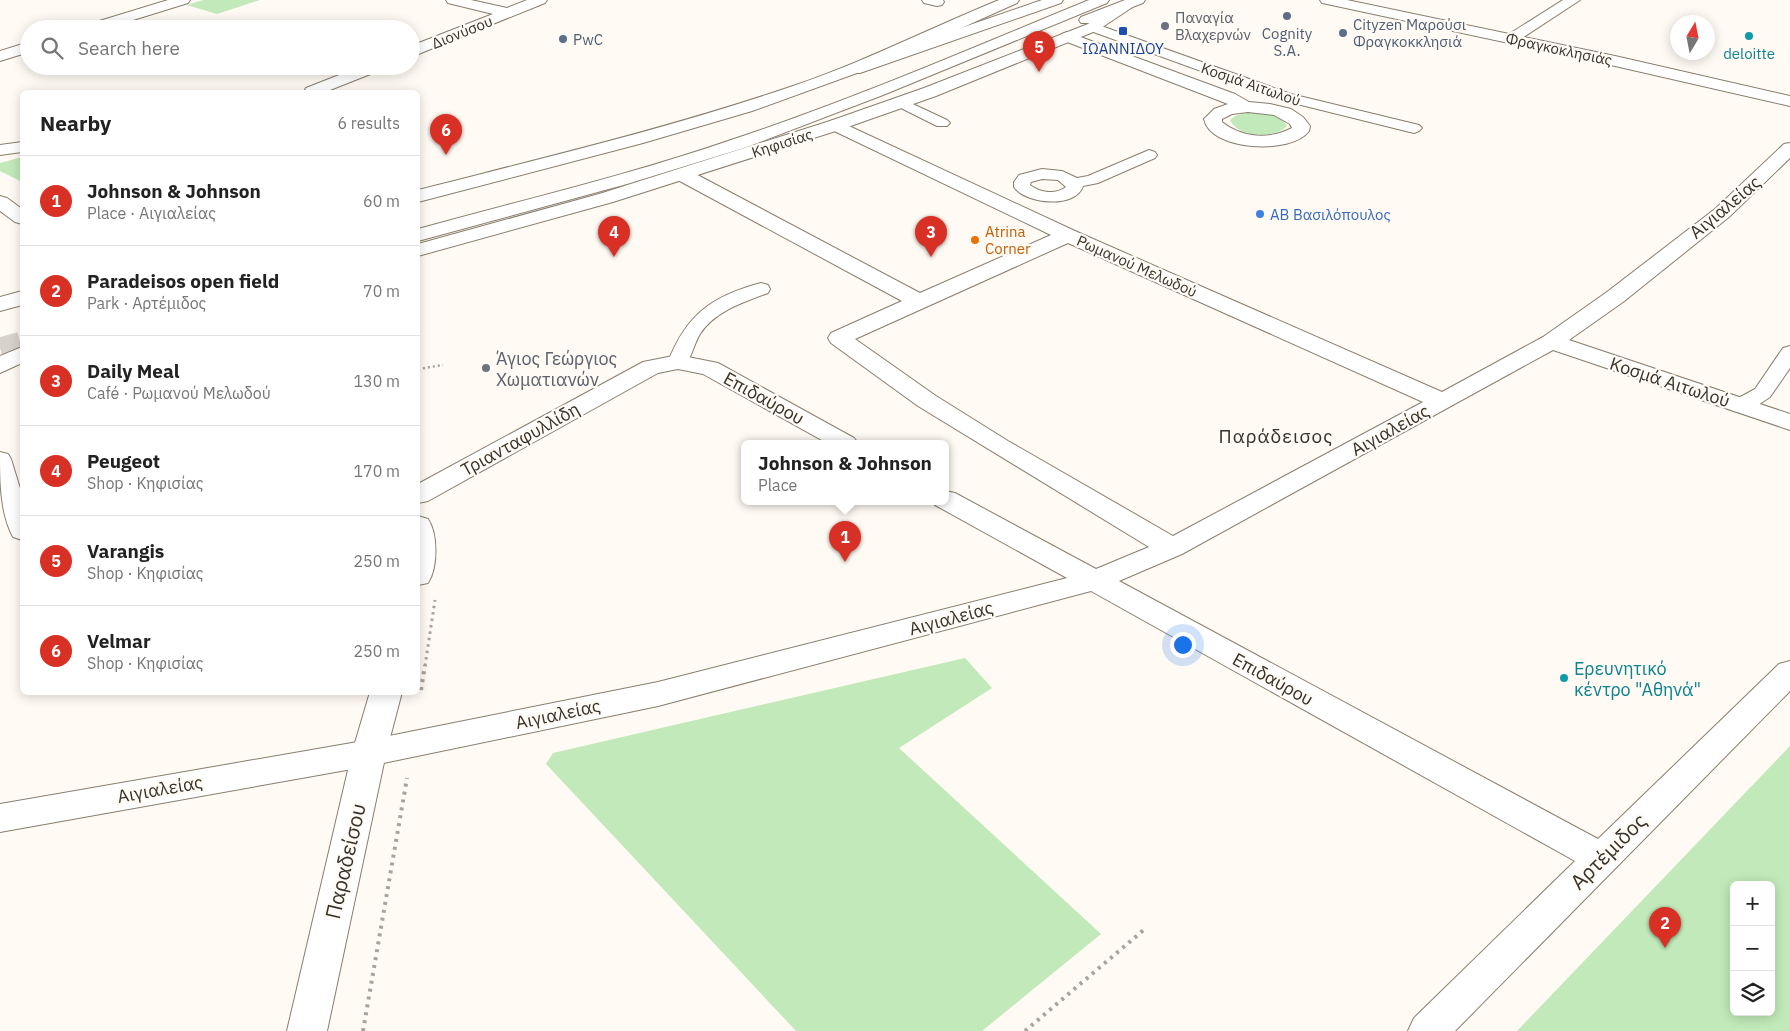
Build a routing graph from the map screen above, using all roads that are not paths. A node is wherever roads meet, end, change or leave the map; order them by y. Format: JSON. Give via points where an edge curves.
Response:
{"nodes":[{"id":1,"x":183,"y":0,"type":"edge"},
{"id":2,"x":453,"y":0,"type":"edge"},
{"id":3,"x":540,"y":0,"type":"edge"},
{"id":4,"x":1012,"y":0,"type":"edge"},
{"id":5,"x":1056,"y":0,"type":"edge"},
{"id":6,"x":1067,"y":0,"type":"edge"},
{"id":7,"x":1102,"y":0,"type":"edge"},
{"id":8,"x":1327,"y":0,"type":"edge"},
{"id":9,"x":1573,"y":0,"type":"edge"},
{"id":10,"x":1136,"y":1,"type":"edge"},
{"id":11,"x":508,"y":13,"type":"junction"},
{"id":12,"x":117,"y":20,"type":"edge"},
{"id":13,"x":1092,"y":27,"type":"junction"},
{"id":14,"x":1067,"y":38,"type":"junction"},
{"id":15,"x":1511,"y":39,"type":"junction"},
{"id":16,"x":420,"y":48,"type":"edge"},
{"id":17,"x":20,"y":50,"type":"edge"},
{"id":18,"x":0,"y":56,"type":"edge"},
{"id":19,"x":854,"y":70,"type":"junction"},
{"id":20,"x":354,"y":75,"type":"edge"},
{"id":21,"x":317,"y":90,"type":"edge"},
{"id":22,"x":865,"y":98,"type":"junction"},
{"id":23,"x":1790,"y":101,"type":"edge"},
{"id":24,"x":894,"y":105,"type":"junction"},
{"id":25,"x":1246,"y":107,"type":"dead end"},
{"id":26,"x":942,"y":123,"type":"dead end"},
{"id":27,"x":747,"y":124,"type":"dead end"},
{"id":28,"x":836,"y":125,"type":"junction"},
{"id":29,"x":915,"y":127,"type":"dead end"},
{"id":30,"x":1414,"y":128,"type":"dead end"},
{"id":31,"x":729,"y":130,"type":"dead end"},
{"id":32,"x":711,"y":136,"type":"dead end"},
{"id":33,"x":20,"y":147,"type":"edge"},
{"id":34,"x":1790,"y":148,"type":"edge"},
{"id":35,"x":0,"y":150,"type":"edge"},
{"id":36,"x":1149,"y":155,"type":"dead end"},
{"id":37,"x":619,"y":163,"type":"dead end"},
{"id":38,"x":683,"y":175,"type":"junction"},
{"id":39,"x":1069,"y":189,"type":"junction"},
{"id":40,"x":420,"y":195,"type":"edge"},
{"id":41,"x":0,"y":202,"type":"edge"},
{"id":42,"x":1017,"y":211,"type":"junction"},
{"id":43,"x":20,"y":217,"type":"edge"},
{"id":44,"x":420,"y":217,"type":"edge"},
{"id":45,"x":420,"y":234,"type":"edge"},
{"id":46,"x":1068,"y":235,"type":"junction"},
{"id":47,"x":420,"y":249,"type":"edge"},
{"id":48,"x":761,"y":289,"type":"dead end"},
{"id":49,"x":20,"y":299,"type":"edge"},
{"id":50,"x":920,"y":302,"type":"junction"},
{"id":51,"x":0,"y":304,"type":"edge"},
{"id":52,"x":1551,"y":342,"type":"junction"},
{"id":53,"x":1790,"y":352,"type":"edge"},
{"id":54,"x":20,"y":355,"type":"edge"},
{"id":55,"x":20,"y":361,"type":"edge"},
{"id":56,"x":678,"y":362,"type":"junction"},
{"id":57,"x":0,"y":366,"type":"edge"},
{"id":58,"x":1442,"y":401,"type":"junction"},
{"id":59,"x":1742,"y":406,"type":"junction"},
{"id":60,"x":1790,"y":422,"type":"edge"},
{"id":61,"x":840,"y":440,"type":"edge"},
{"id":62,"x":0,"y":459,"type":"edge"},
{"id":63,"x":420,"y":494,"type":"edge"},
{"id":64,"x":949,"y":501,"type":"edge"},
{"id":65,"x":20,"y":525,"type":"edge"},
{"id":66,"x":420,"y":539,"type":"edge"},
{"id":67,"x":1172,"y":548,"type":"junction"},
{"id":68,"x":420,"y":556,"type":"edge"},
{"id":69,"x":1094,"y":581,"type":"junction"},
{"id":70,"x":1790,"y":672,"type":"edge"},
{"id":71,"x":385,"y":695,"type":"edge"},
{"id":72,"x":369,"y":753,"type":"junction"},
{"id":73,"x":0,"y":818,"type":"edge"},
{"id":74,"x":1601,"y":858,"type":"junction"},
{"id":75,"x":307,"y":1031,"type":"edge"},
{"id":76,"x":1428,"y":1031,"type":"edge"}],
"edges":[{"from":1,"to":12,"type":"street"},
{"from":2,"to":11,"type":"street"},
{"from":3,"to":11,"type":"street","name":"Διονύσου"},
{"from":4,"to":19,"type":"street"},
{"from":5,"to":19,"type":"street"},
{"from":6,"to":27,"type":"street","name":"Κηφισίας","via":[[877,77]]},
{"from":7,"to":22,"type":"street","name":"Κηφισίας"},
{"from":8,"to":15,"type":"street","name":"Φραγκοκλησιάς"},
{"from":9,"to":15,"type":"street"},
{"from":10,"to":13,"type":"street","name":"Κηφισίας"},
{"from":10,"to":22,"type":"street","via":[[986,59]]},
{"from":11,"to":16,"type":"street","name":"Διονύσου"},
{"from":13,"to":14,"type":"street","name":"Κηφισίας"},
{"from":13,"to":30,"type":"lane","name":"Κοσμά Αιτωλού","via":[[1286,97]]},
{"from":14,"to":24,"type":"street","name":"Κηφισίας"},
{"from":14,"to":25,"type":"street"},
{"from":15,"to":23,"type":"street","name":"Φραγκοκλησιάς"},
{"from":17,"to":18,"type":"street"},
{"from":19,"to":40,"type":"street","via":[[643,137]]},
{"from":20,"to":21,"type":"street"},
{"from":22,"to":45,"type":"street","name":"Κηφισίας","via":[[739,143]]},
{"from":24,"to":26,"type":"lane"},
{"from":24,"to":28,"type":"street","name":"Κηφισίας"},
{"from":24,"to":29,"type":"lane","via":[[918,121]]},
{"from":28,"to":38,"type":"street","name":"Κηφισίας"},
{"from":28,"to":42,"type":"street","name":"Ρωμανού Μελωδού"},
{"from":31,"to":32,"type":"street","name":"Κηφισίας"},
{"from":33,"to":35,"type":"street"},
{"from":34,"to":52,"type":"street","name":"Αιγιαλείας","via":[[1722,213],[1615,297]]},
{"from":36,"to":39,"type":"lane"},
{"from":37,"to":44,"type":"street"},
{"from":38,"to":47,"type":"street","name":"Κηφισίας"},
{"from":38,"to":50,"type":"street"},
{"from":39,"to":42,"type":"lane"},
{"from":39,"to":42,"type":"lane","via":[[1062,176],[1032,176],[1022,182],[1029,197]]},
{"from":41,"to":43,"type":"street"},
{"from":42,"to":46,"type":"street","name":"Ρωμανού Μελωδού"},
{"from":46,"to":50,"type":"street"},
{"from":46,"to":58,"type":"street","name":"Ρωμανού Μελωδού"},
{"from":48,"to":56,"type":"lane","via":[[709,312],[690,333]]},
{"from":49,"to":51,"type":"street"},
{"from":50,"to":67,"type":"street","via":[[839,338],[998,446]]},
{"from":52,"to":58,"type":"street","name":"Αιγιαλείας"},
{"from":52,"to":59,"type":"street","name":"Κοσμά Αιτωλού"},
{"from":53,"to":59,"type":"lane","via":[[1763,393]]},
{"from":54,"to":57,"type":"street"},
{"from":55,"to":57,"type":"street"},
{"from":56,"to":61,"type":"street","name":"Επιδαύρου","via":[[710,368]]},
{"from":56,"to":63,"type":"street","name":"Τριανταφυλλίδη","via":[[651,367]]},
{"from":58,"to":67,"type":"street","name":"Αιγιαλείας"},
{"from":59,"to":60,"type":"street","name":"Κοσμά Αιτωλού"},
{"from":62,"to":65,"type":"lane"},
{"from":64,"to":69,"type":"street","name":"Επιδαύρου"},
{"from":66,"to":68,"type":"street"},
{"from":67,"to":69,"type":"street","name":"Αιγιαλείας"},
{"from":69,"to":72,"type":"street","name":"Αιγιαλείας","via":[[658,694]]},
{"from":69,"to":74,"type":"street","name":"Επιδαύρου"},
{"from":70,"to":74,"type":"street","name":"Αρτέμιδος"},
{"from":71,"to":72,"type":"street","name":"Παραδείσου"},
{"from":72,"to":73,"type":"street","name":"Αιγιαλείας"},
{"from":72,"to":75,"type":"street","name":"Παραδείσου"},
{"from":74,"to":76,"type":"street","name":"Αρτέμιδος"}]}
